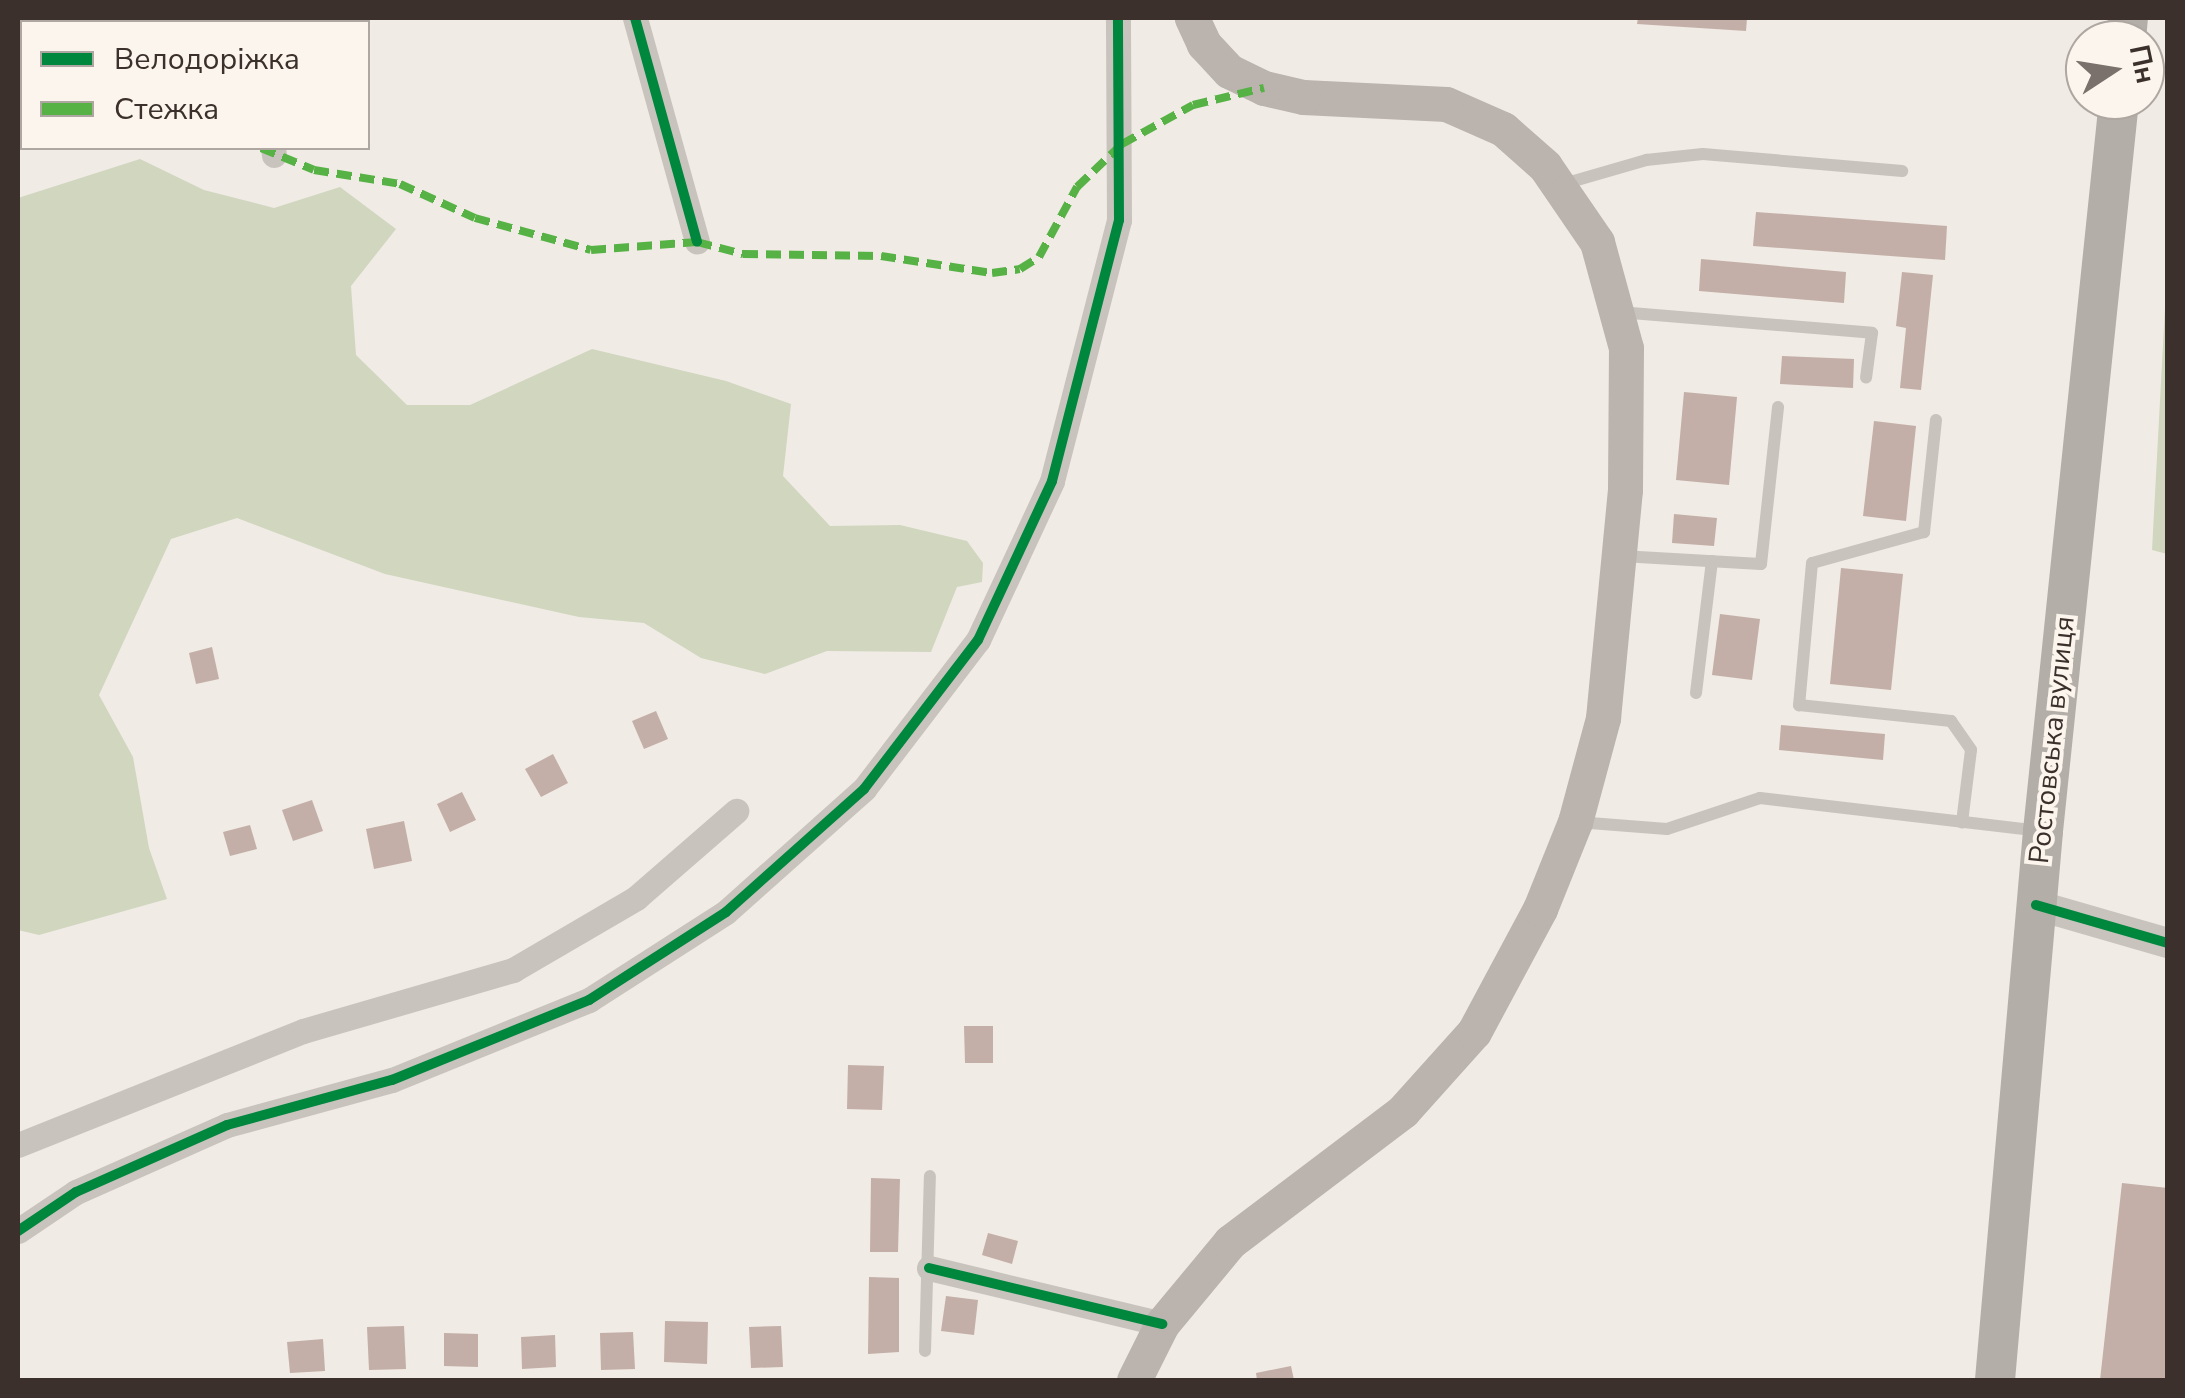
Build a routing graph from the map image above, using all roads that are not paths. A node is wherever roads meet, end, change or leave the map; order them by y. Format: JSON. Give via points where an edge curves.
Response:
{"nodes":[{"id":1,"x":635,"y":18,"type":"edge"},
{"id":2,"x":1118,"y":18,"type":"edge"},
{"id":3,"x":1192,"y":18,"type":"edge"},
{"id":4,"x":2117,"y":120,"type":"edge"},
{"id":5,"x":1902,"y":171,"type":"dead end"},
{"id":6,"x":1558,"y":185,"type":"junction"},
{"id":7,"x":698,"y":242,"type":"dead end"},
{"id":8,"x":1616,"y":312,"type":"junction"},
{"id":9,"x":1866,"y":378,"type":"dead end"},
{"id":10,"x":1778,"y":407,"type":"dead end"},
{"id":11,"x":1936,"y":420,"type":"dead end"},
{"id":12,"x":1619,"y":556,"type":"junction"},
{"id":13,"x":1712,"y":561,"type":"junction"},
{"id":14,"x":1696,"y":692,"type":"dead end"},
{"id":15,"x":736,"y":811,"type":"dead end"},
{"id":16,"x":1575,"y":822,"type":"junction"},
{"id":17,"x":1962,"y":822,"type":"junction"},
{"id":18,"x":2042,"y":831,"type":"junction"},
{"id":19,"x":2036,"y":905,"type":"junction"},
{"id":20,"x":2168,"y":943,"type":"edge"},
{"id":21,"x":18,"y":1146,"type":"edge"},
{"id":22,"x":930,"y":1176,"type":"dead end"},
{"id":23,"x":18,"y":1231,"type":"edge"},
{"id":24,"x":929,"y":1268,"type":"junction"},
{"id":25,"x":1167,"y":1317,"type":"junction"},
{"id":26,"x":925,"y":1351,"type":"dead end"},
{"id":27,"x":1134,"y":1380,"type":"edge"},
{"id":28,"x":1995,"y":1380,"type":"edge"}],
"edges":[{"from":1,"to":7,"type":"street"},
{"from":2,"to":23,"type":"street","via":[[1119,220],[1052,481],[978,640],[864,789],[726,912],[590,1000],[392,1080],[227,1124],[76,1192]]},
{"from":3,"to":6,"type":"main road","via":[[1204,44],[1229,71],[1264,88],[1303,98],[1446,104],[1503,128]]},
{"from":4,"to":18,"type":"highway","name":"Ростовська вулиця"},
{"from":5,"to":6,"type":"lane","via":[[1703,154],[1646,160]]},
{"from":6,"to":8,"type":"main road","via":[[1596,242]]},
{"from":8,"to":9,"type":"lane","via":[[1872,333]]},
{"from":8,"to":12,"type":"main road","via":[[1626,348]]},
{"from":10,"to":13,"type":"lane","via":[[1761,564]]},
{"from":11,"to":17,"type":"lane","via":[[1924,532],[1812,563],[1800,705],[1951,721],[1971,750]]},
{"from":12,"to":13,"type":"lane"},
{"from":12,"to":16,"type":"main road","via":[[1603,718]]},
{"from":13,"to":14,"type":"lane"},
{"from":15,"to":21,"type":"street","via":[[636,898],[513,970],[303,1031]]},
{"from":16,"to":17,"type":"lane","via":[[1667,829],[1760,798]]},
{"from":16,"to":25,"type":"main road","via":[[1540,908],[1474,1032],[1403,1111],[1230,1242]]},
{"from":17,"to":18,"type":"lane"},
{"from":18,"to":19,"type":"highway","name":"Ростовська вулиця"},
{"from":19,"to":20,"type":"street"},
{"from":19,"to":28,"type":"highway","name":"Ростовська вулиця"},
{"from":22,"to":24,"type":"lane"},
{"from":24,"to":25,"type":"street"},
{"from":24,"to":26,"type":"lane"},
{"from":25,"to":27,"type":"main road"}]}
